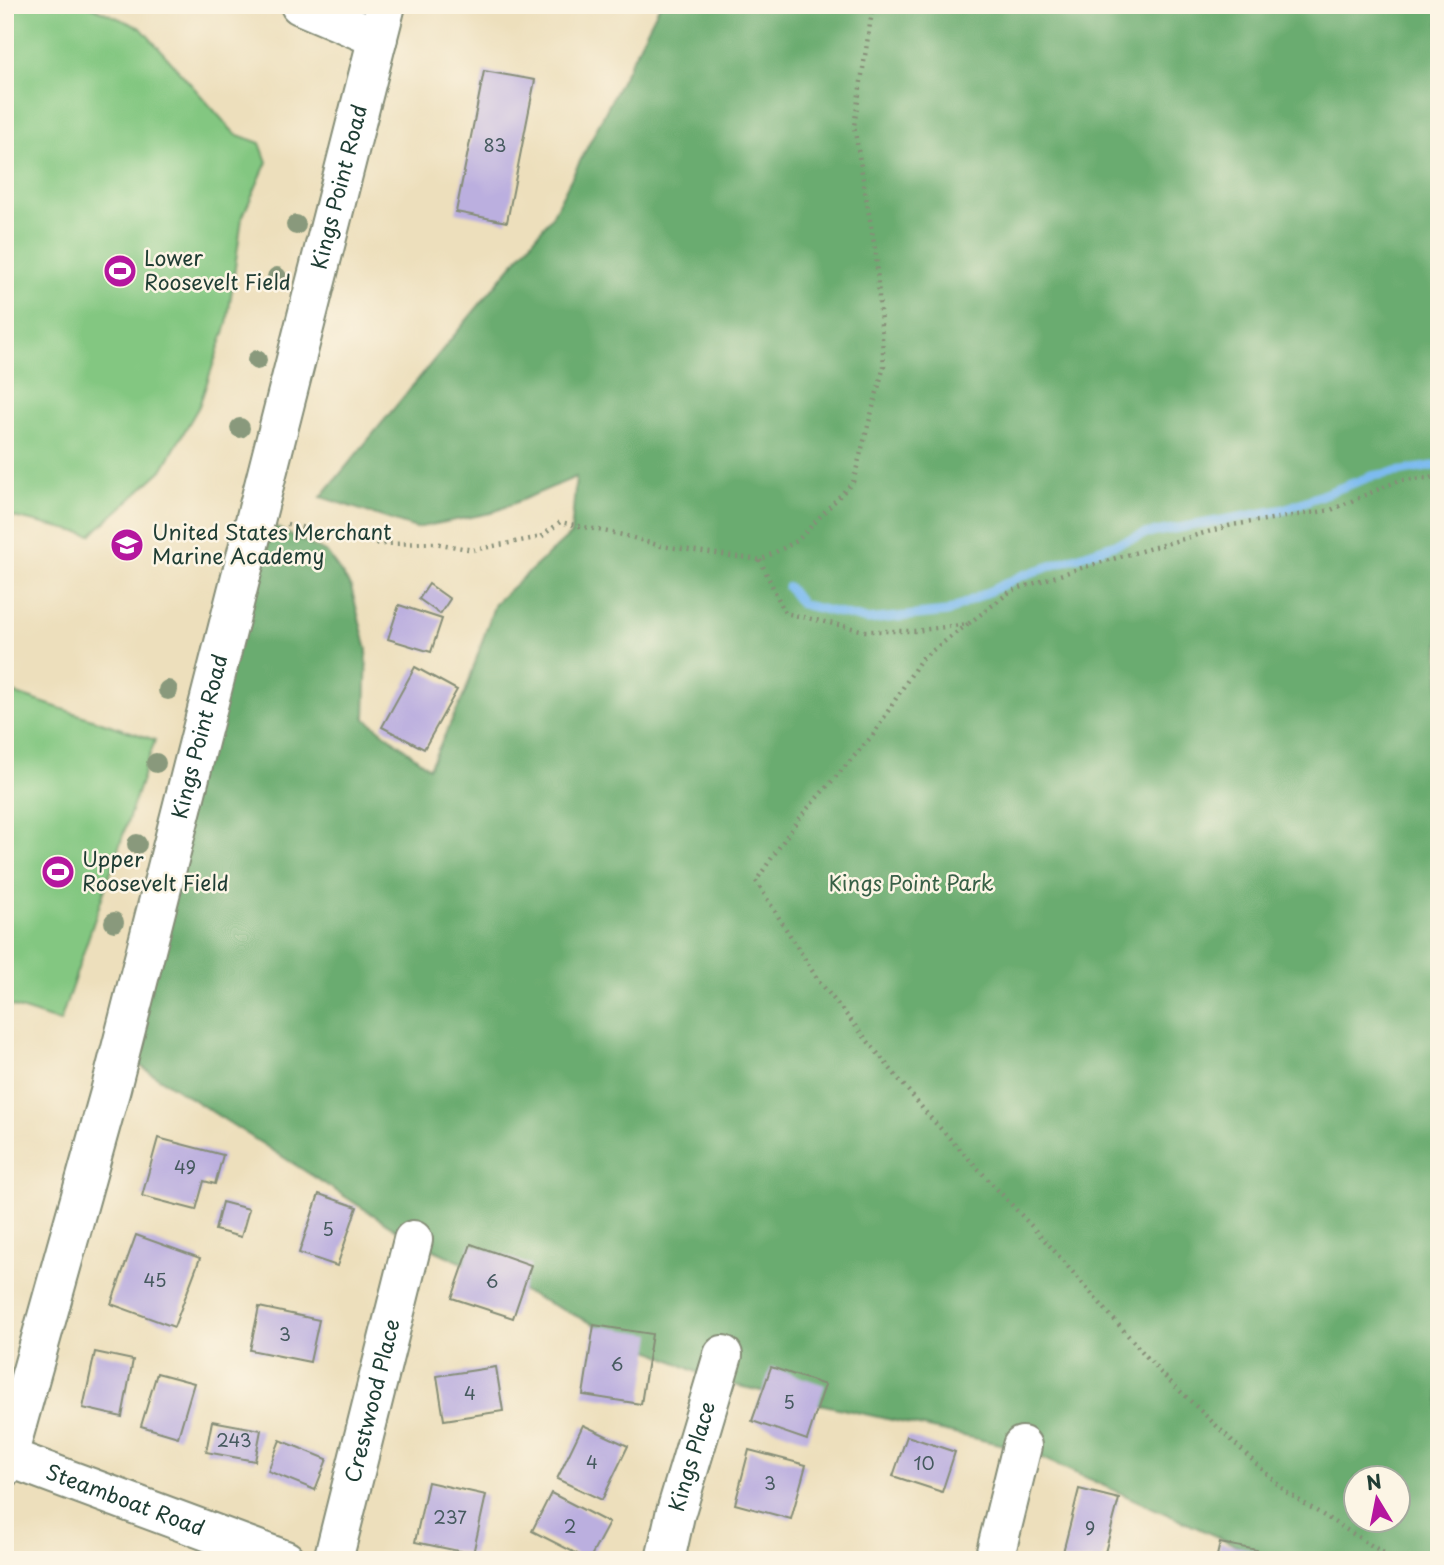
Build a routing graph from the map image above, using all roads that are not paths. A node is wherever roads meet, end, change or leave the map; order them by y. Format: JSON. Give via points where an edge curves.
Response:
{"nodes":[{"id":1,"x":300,"y":5,"type":"edge"},
{"id":2,"x":382,"y":22,"type":"edge"},
{"id":3,"x":413,"y":1240,"type":"dead end"},
{"id":4,"x":723,"y":1355,"type":"dead end"},
{"id":5,"x":1022,"y":1446,"type":"dead end"},
{"id":6,"x":6,"y":1460,"type":"edge"},
{"id":7,"x":285,"y":1560,"type":"edge"},
{"id":8,"x":333,"y":1560,"type":"edge"},
{"id":9,"x":665,"y":1560,"type":"edge"},
{"id":10,"x":994,"y":1560,"type":"edge"}],
"edges":[{"from":1,"to":2,"type":"main road"},
{"from":2,"to":6,"type":"main road","name":"Kings Point Road","via":[[110,1092]]},
{"from":3,"to":8,"type":"main road","name":"Crestwood Place"},
{"from":4,"to":9,"type":"main road","name":"Kings Place"},
{"from":5,"to":10,"type":"main road"},
{"from":6,"to":7,"type":"main road","name":"Steamboat Road"}]}
